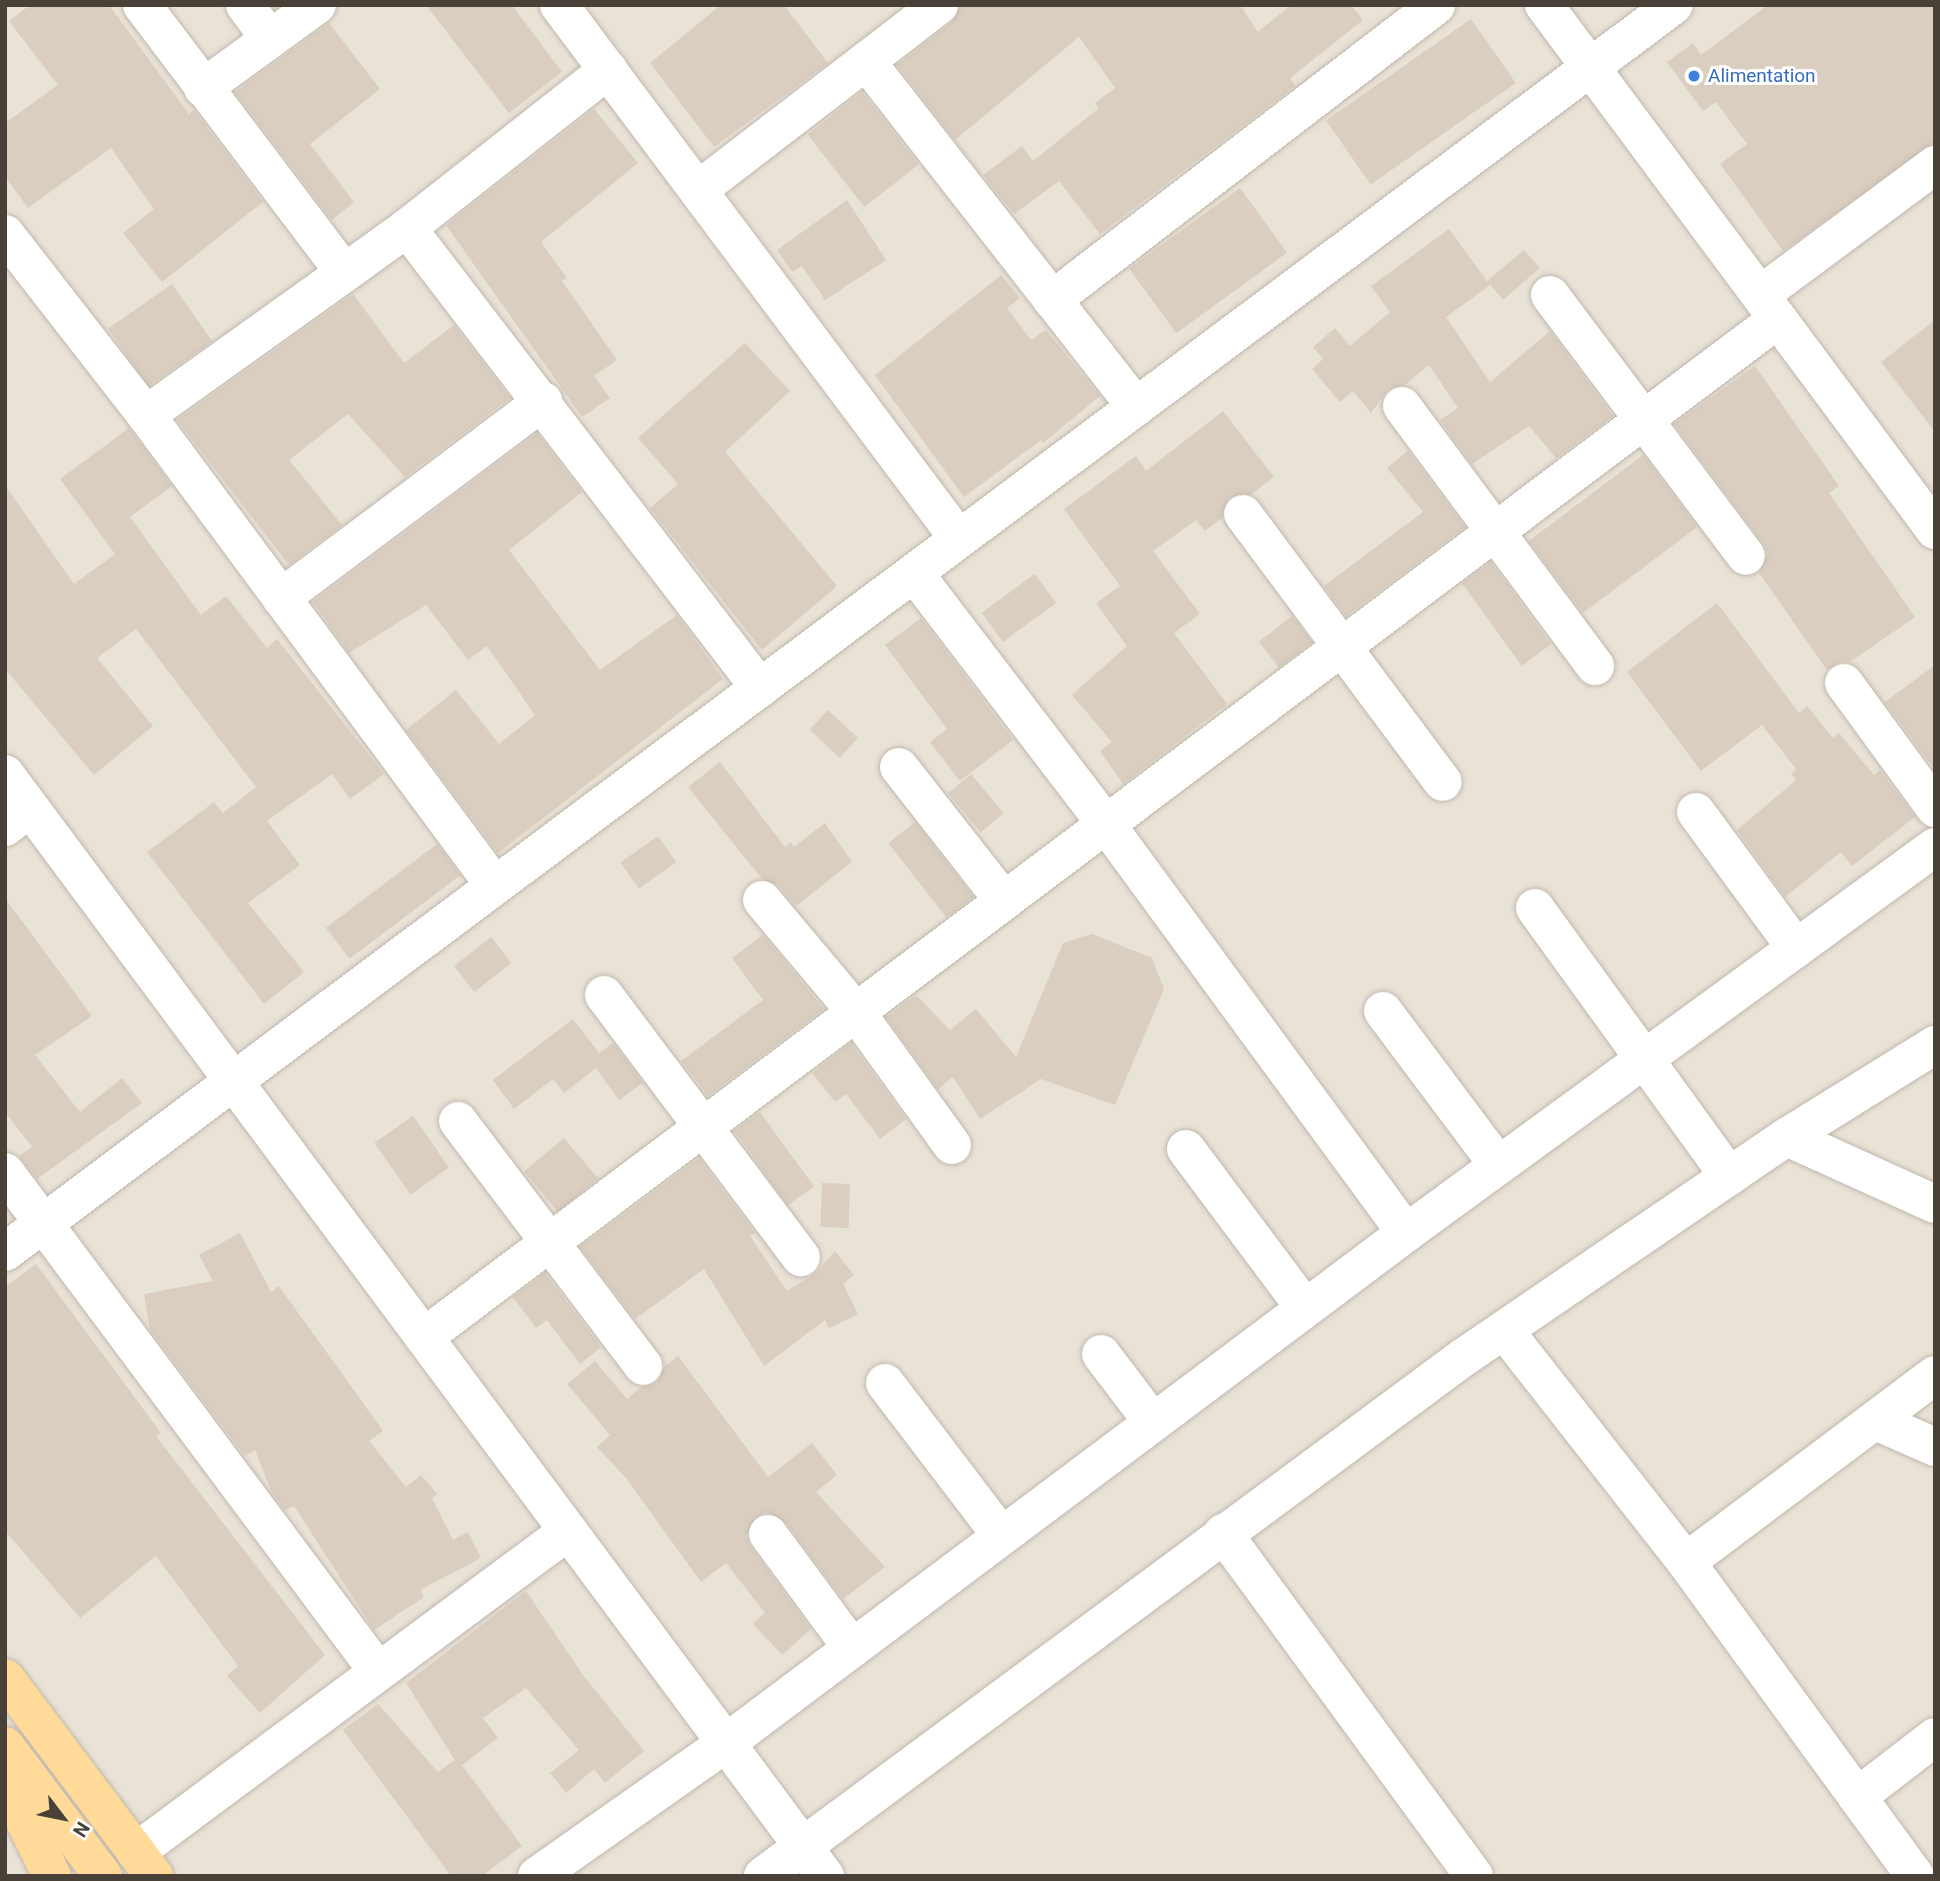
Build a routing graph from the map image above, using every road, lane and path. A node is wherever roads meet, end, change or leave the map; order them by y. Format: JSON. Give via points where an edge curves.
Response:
{"nodes":[{"id":1,"x":142,"y":5,"type":"edge"},
{"id":2,"x":245,"y":5,"type":"edge"},
{"id":3,"x":317,"y":5,"type":"edge"},
{"id":4,"x":559,"y":5,"type":"edge"},
{"id":5,"x":939,"y":5,"type":"edge"},
{"id":6,"x":1436,"y":5,"type":"edge"},
{"id":7,"x":1544,"y":5,"type":"edge"},
{"id":8,"x":1674,"y":5,"type":"edge"},
{"id":9,"x":271,"y":39,"type":"junction"},
{"id":10,"x":866,"y":61,"type":"junction"},
{"id":11,"x":1590,"y":67,"type":"junction"},
{"id":12,"x":608,"y":70,"type":"junction"},
{"id":13,"x":203,"y":88,"type":"junction"},
{"id":14,"x":1929,"y":180,"type":"edge"},
{"id":15,"x":698,"y":190,"type":"junction"},
{"id":16,"x":407,"y":228,"type":"junction"},
{"id":17,"x":5,"y":234,"type":"edge"},
{"id":18,"x":343,"y":271,"type":"junction"},
{"id":19,"x":1550,"y":295,"type":"dead end"},
{"id":20,"x":1052,"y":300,"type":"junction"},
{"id":21,"x":1769,"y":307,"type":"junction"},
{"id":22,"x":542,"y":401,"type":"junction"},
{"id":23,"x":1402,"y":406,"type":"dead end"},
{"id":24,"x":1136,"y":407,"type":"junction"},
{"id":25,"x":146,"y":415,"type":"junction"},
{"id":26,"x":1644,"y":421,"type":"junction"},
{"id":27,"x":1242,"y":514,"type":"dead end"},
{"id":28,"x":1935,"y":530,"type":"edge"},
{"id":29,"x":1495,"y":531,"type":"junction"},
{"id":30,"x":959,"y":540,"type":"junction"},
{"id":31,"x":1746,"y":556,"type":"dead end"},
{"id":32,"x":914,"y":573,"type":"junction"},
{"id":33,"x":281,"y":598,"type":"junction"},
{"id":34,"x":1342,"y":647,"type":"junction"},
{"id":35,"x":1595,"y":666,"type":"dead end"},
{"id":36,"x":1844,"y":683,"type":"dead end"},
{"id":37,"x":760,"y":688,"type":"junction"},
{"id":38,"x":899,"y":767,"type":"dead end"},
{"id":39,"x":5,"y":774,"type":"edge"},
{"id":40,"x":1443,"y":782,"type":"dead end"},
{"id":41,"x":1935,"y":808,"type":"edge"},
{"id":42,"x":1696,"y":811,"type":"dead end"},
{"id":43,"x":18,"y":818,"type":"edge"},
{"id":44,"x":1106,"y":824,"type":"junction"},
{"id":45,"x":1935,"y":847,"type":"edge"},
{"id":46,"x":495,"y":886,"type":"junction"},
{"id":47,"x":762,"y":900,"type":"dead end"},
{"id":48,"x":1004,"y":901,"type":"junction"},
{"id":49,"x":1535,"y":908,"type":"dead end"},
{"id":50,"x":1796,"y":948,"type":"junction"},
{"id":51,"x":604,"y":995,"type":"dead end"},
{"id":52,"x":1384,"y":1011,"type":"dead end"},
{"id":53,"x":856,"y":1012,"type":"junction"},
{"id":54,"x":1930,"y":1054,"type":"edge"},
{"id":55,"x":1644,"y":1059,"type":"junction"},
{"id":56,"x":233,"y":1081,"type":"junction"},
{"id":57,"x":458,"y":1121,"type":"dead end"},
{"id":58,"x":703,"y":1127,"type":"junction"},
{"id":59,"x":1787,"y":1137,"type":"junction"},
{"id":60,"x":952,"y":1144,"type":"dead end"},
{"id":61,"x":1186,"y":1149,"type":"dead end"},
{"id":62,"x":1498,"y":1165,"type":"junction"},
{"id":63,"x":5,"y":1172,"type":"edge"},
{"id":64,"x":1729,"y":1176,"type":"junction"},
{"id":65,"x":1935,"y":1204,"type":"edge"},
{"id":66,"x":43,"y":1223,"type":"junction"},
{"id":67,"x":1406,"y":1233,"type":"junction"},
{"id":68,"x":550,"y":1242,"type":"junction"},
{"id":69,"x":5,"y":1252,"type":"edge"},
{"id":70,"x":801,"y":1257,"type":"dead end"},
{"id":71,"x":1305,"y":1308,"type":"junction"},
{"id":72,"x":1504,"y":1330,"type":"junction"},
{"id":73,"x":424,"y":1337,"type":"junction"},
{"id":74,"x":1101,"y":1354,"type":"dead end"},
{"id":75,"x":643,"y":1366,"type":"dead end"},
{"id":76,"x":1935,"y":1375,"type":"edge"},
{"id":77,"x":885,"y":1383,"type":"dead end"},
{"id":78,"x":1152,"y":1421,"type":"junction"},
{"id":79,"x":1876,"y":1421,"type":"junction"},
{"id":80,"x":1935,"y":1447,"type":"edge"},
{"id":81,"x":568,"y":1531,"type":"junction"},
{"id":82,"x":1223,"y":1533,"type":"junction"},
{"id":83,"x":768,"y":1534,"type":"dead end"},
{"id":84,"x":1001,"y":1535,"type":"junction"},
{"id":85,"x":1686,"y":1562,"type":"junction"},
{"id":86,"x":852,"y":1648,"type":"junction"},
{"id":87,"x":377,"y":1670,"type":"junction"},
{"id":88,"x":5,"y":1678,"type":"edge"},
{"id":89,"x":1935,"y":1737,"type":"edge"},
{"id":90,"x":726,"y":1743,"type":"junction"},
{"id":91,"x":5,"y":1746,"type":"edge"},
{"id":92,"x":5,"y":1781,"type":"edge"},
{"id":93,"x":1857,"y":1797,"type":"junction"},
{"id":94,"x":814,"y":1861,"type":"edge"},
{"id":95,"x":145,"y":1864,"type":"edge"},
{"id":96,"x":52,"y":1876,"type":"edge"},
{"id":97,"x":103,"y":1876,"type":"edge"},
{"id":98,"x":537,"y":1876,"type":"edge"},
{"id":99,"x":763,"y":1876,"type":"edge"},
{"id":100,"x":1475,"y":1876,"type":"edge"},
{"id":101,"x":1915,"y":1876,"type":"edge"}],
"edges":[{"from":1,"to":13,"type":"street"},
{"from":2,"to":9,"type":"street"},
{"from":3,"to":9,"type":"street"},
{"from":4,"to":12,"type":"street"},
{"from":5,"to":10,"type":"street"},
{"from":6,"to":20,"type":"street"},
{"from":7,"to":11,"type":"street"},
{"from":8,"to":11,"type":"street"},
{"from":9,"to":13,"type":"street"},
{"from":10,"to":15,"type":"street"},
{"from":10,"to":20,"type":"street"},
{"from":11,"to":21,"type":"street"},
{"from":11,"to":24,"type":"street"},
{"from":12,"to":15,"type":"street"},
{"from":12,"to":16,"type":"street"},
{"from":13,"to":18,"type":"street"},
{"from":14,"to":21,"type":"street"},
{"from":15,"to":30,"type":"street"},
{"from":16,"to":18,"type":"street"},
{"from":16,"to":22,"type":"street"},
{"from":17,"to":25,"type":"street"},
{"from":18,"to":25,"type":"street"},
{"from":19,"to":26,"type":"street"},
{"from":20,"to":24,"type":"street"},
{"from":21,"to":26,"type":"street"},
{"from":21,"to":28,"type":"street"},
{"from":22,"to":33,"type":"street"},
{"from":22,"to":37,"type":"street"},
{"from":23,"to":29,"type":"street"},
{"from":24,"to":30,"type":"street"},
{"from":25,"to":33,"type":"street"},
{"from":26,"to":29,"type":"street"},
{"from":26,"to":31,"type":"street"},
{"from":27,"to":34,"type":"street"},
{"from":29,"to":34,"type":"street"},
{"from":29,"to":35,"type":"street"},
{"from":30,"to":32,"type":"street"},
{"from":32,"to":37,"type":"street"},
{"from":32,"to":44,"type":"street"},
{"from":33,"to":46,"type":"street"},
{"from":34,"to":40,"type":"street"},
{"from":34,"to":44,"type":"street"},
{"from":36,"to":41,"type":"street"},
{"from":37,"to":46,"type":"street"},
{"from":38,"to":48,"type":"street"},
{"from":39,"to":43,"type":"street"},
{"from":42,"to":50,"type":"street"},
{"from":43,"to":56,"type":"street"},
{"from":44,"to":48,"type":"street"},
{"from":44,"to":67,"type":"street"},
{"from":45,"to":50,"type":"street"},
{"from":46,"to":56,"type":"street"},
{"from":47,"to":53,"type":"street"},
{"from":48,"to":53,"type":"street"},
{"from":49,"to":55,"type":"street"},
{"from":50,"to":55,"type":"street"},
{"from":51,"to":58,"type":"street"},
{"from":52,"to":62,"type":"street"},
{"from":53,"to":58,"type":"street"},
{"from":53,"to":60,"type":"street"},
{"from":54,"to":59,"type":"street"},
{"from":55,"to":62,"type":"street"},
{"from":55,"to":64,"type":"street"},
{"from":56,"to":66,"type":"street"},
{"from":56,"to":73,"type":"street"},
{"from":57,"to":68,"type":"street"},
{"from":58,"to":68,"type":"street"},
{"from":58,"to":70,"type":"street"},
{"from":59,"to":64,"type":"street"},
{"from":59,"to":65,"type":"street"},
{"from":61,"to":71,"type":"street"},
{"from":62,"to":67,"type":"street"},
{"from":63,"to":66,"type":"street"},
{"from":64,"to":72,"type":"street"},
{"from":66,"to":69,"type":"street"},
{"from":66,"to":87,"type":"street"},
{"from":67,"to":71,"type":"street"},
{"from":68,"to":73,"type":"street"},
{"from":68,"to":75,"type":"street"},
{"from":71,"to":78,"type":"street"},
{"from":72,"to":82,"type":"street"},
{"from":72,"to":85,"type":"street"},
{"from":73,"to":81,"type":"street"},
{"from":74,"to":78,"type":"street"},
{"from":76,"to":79,"type":"street"},
{"from":77,"to":84,"type":"street"},
{"from":78,"to":84,"type":"street"},
{"from":79,"to":80,"type":"street"},
{"from":79,"to":85,"type":"street"},
{"from":81,"to":87,"type":"street"},
{"from":81,"to":90,"type":"street"},
{"from":82,"to":94,"type":"street"},
{"from":82,"to":100,"type":"street"},
{"from":83,"to":86,"type":"street"},
{"from":84,"to":86,"type":"street"},
{"from":85,"to":93,"type":"street"},
{"from":86,"to":90,"type":"street"},
{"from":87,"to":95,"type":"street"},
{"from":88,"to":95,"type":"main road"},
{"from":89,"to":93,"type":"street"},
{"from":90,"to":94,"type":"street"},
{"from":90,"to":98,"type":"street"},
{"from":91,"to":97,"type":"main road"},
{"from":92,"to":96,"type":"main road"},
{"from":93,"to":101,"type":"street"},
{"from":94,"to":99,"type":"street"}]}
